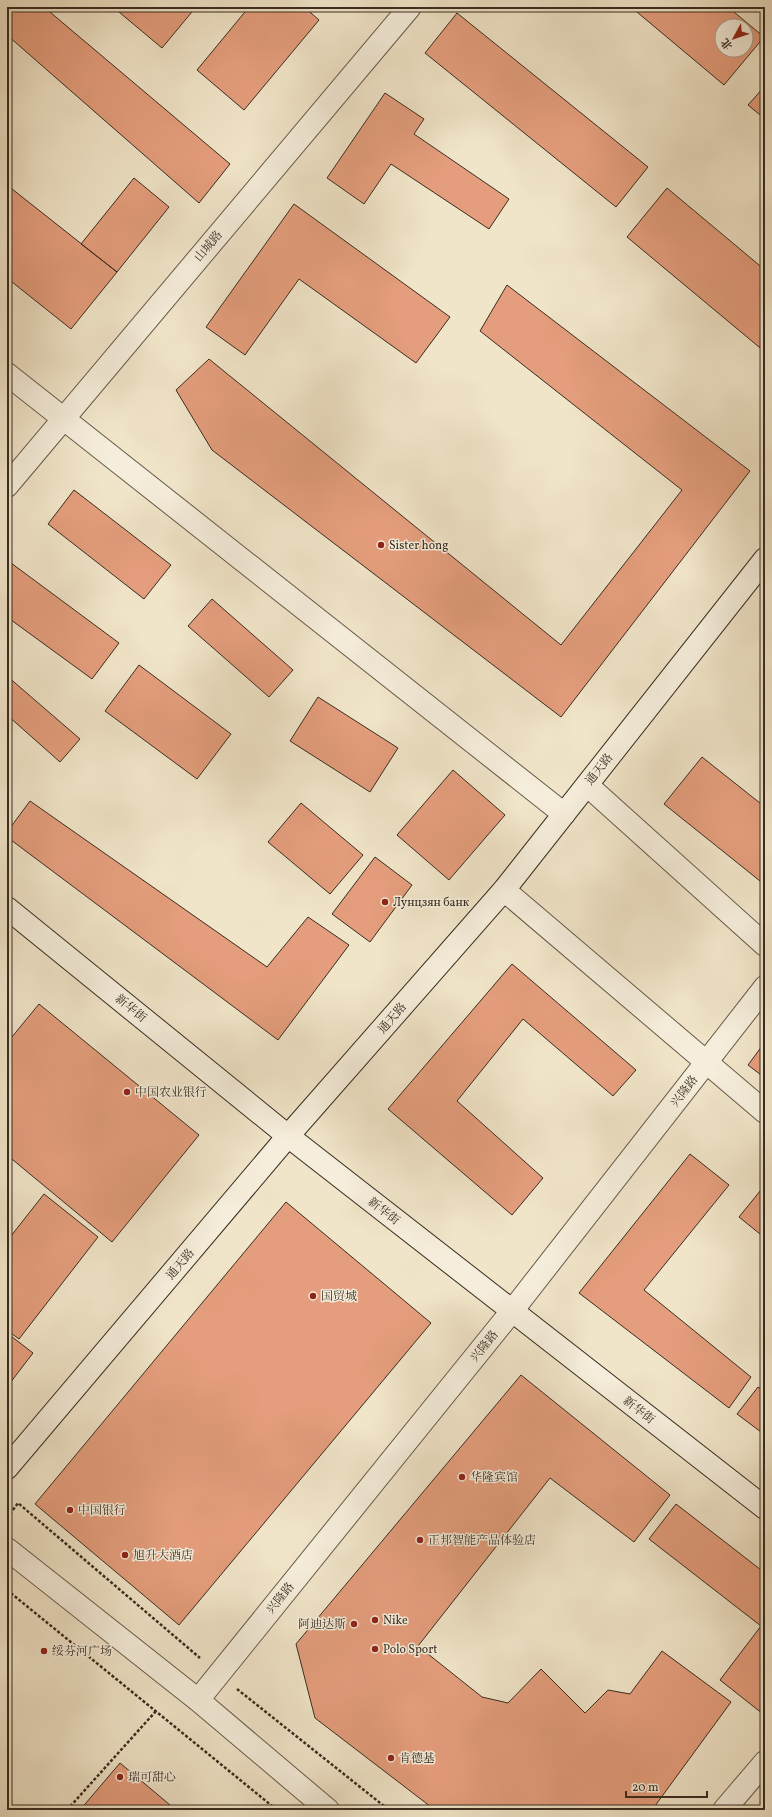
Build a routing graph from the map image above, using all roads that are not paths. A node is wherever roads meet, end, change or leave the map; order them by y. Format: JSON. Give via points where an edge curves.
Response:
{"nodes":[{"id":1,"x":410,"y":7,"type":"edge"},
{"id":2,"x":7,"y":374,"type":"edge"},
{"id":3,"x":64,"y":419,"type":"junction"},
{"id":4,"x":7,"y":486,"type":"edge"},
{"id":5,"x":765,"y":559,"type":"edge"},
{"id":6,"x":587,"y":785,"type":"junction"},
{"id":7,"x":564,"y":814,"type":"junction"},
{"id":8,"x":504,"y":890,"type":"junction"},
{"id":9,"x":7,"y":908,"type":"edge"},
{"id":10,"x":765,"y":945,"type":"edge"},
{"id":11,"x":765,"y":987,"type":"edge"},
{"id":12,"x":707,"y":1062,"type":"junction"},
{"id":13,"x":765,"y":1112,"type":"edge"},
{"id":14,"x":288,"y":1136,"type":"junction"},
{"id":15,"x":512,"y":1311,"type":"junction"},
{"id":16,"x":7,"y":1468,"type":"edge"},
{"id":17,"x":765,"y":1508,"type":"edge"},
{"id":18,"x":7,"y":1549,"type":"edge"},
{"id":19,"x":198,"y":1700,"type":"junction"},
{"id":20,"x":765,"y":1762,"type":"edge"},
{"id":21,"x":328,"y":1810,"type":"edge"},
{"id":22,"x":724,"y":1810,"type":"edge"}],
"edges":[{"from":1,"to":3,"type":"street","name":"山城路"},
{"from":2,"to":3,"type":"street"},
{"from":3,"to":4,"type":"street","name":"山城路"},
{"from":3,"to":7,"type":"street"},
{"from":5,"to":6,"type":"street","name":"通天路"},
{"from":6,"to":7,"type":"street","name":"通天路"},
{"from":6,"to":10,"type":"street"},
{"from":7,"to":8,"type":"street","name":"通天路"},
{"from":8,"to":12,"type":"street"},
{"from":8,"to":14,"type":"street","name":"通天路"},
{"from":9,"to":14,"type":"street","name":"新华街"},
{"from":11,"to":12,"type":"street","name":"兴隆路"},
{"from":12,"to":13,"type":"street"},
{"from":12,"to":15,"type":"street","name":"兴隆路"},
{"from":14,"to":15,"type":"street","name":"新华街"},
{"from":14,"to":16,"type":"street","name":"通天路"},
{"from":15,"to":17,"type":"street","name":"新华街"},
{"from":15,"to":19,"type":"street","name":"兴隆路"},
{"from":18,"to":19,"type":"street"},
{"from":19,"to":21,"type":"street"},
{"from":20,"to":22,"type":"street"}]}
